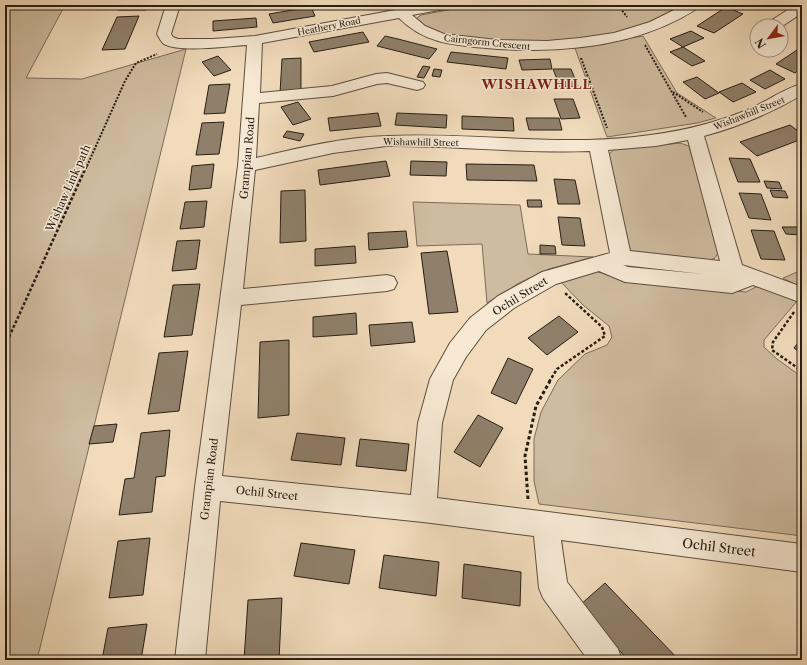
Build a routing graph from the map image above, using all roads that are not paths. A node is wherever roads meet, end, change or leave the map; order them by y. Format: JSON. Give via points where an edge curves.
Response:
{"nodes":[{"id":1,"x":173,"y":5,"type":"edge"},
{"id":2,"x":364,"y":5,"type":"edge"},
{"id":3,"x":445,"y":5,"type":"edge"},
{"id":4,"x":693,"y":5,"type":"edge"},
{"id":5,"x":802,"y":7,"type":"edge"},
{"id":6,"x":402,"y":13,"type":"junction"},
{"id":7,"x":372,"y":18,"type":"junction"},
{"id":8,"x":785,"y":18,"type":"edge"},
{"id":9,"x":255,"y":40,"type":"junction"},
{"id":10,"x":417,"y":85,"type":"dead end"},
{"id":11,"x":802,"y":89,"type":"edge"},
{"id":12,"x":252,"y":99,"type":"junction"},
{"id":13,"x":694,"y":132,"type":"junction"},
{"id":14,"x":606,"y":146,"type":"junction"},
{"id":15,"x":247,"y":166,"type":"junction"},
{"id":16,"x":621,"y":257,"type":"junction"},
{"id":17,"x":600,"y":263,"type":"junction"},
{"id":18,"x":732,"y":270,"type":"junction"},
{"id":19,"x":753,"y":277,"type":"junction"},
{"id":20,"x":387,"y":283,"type":"dead end"},
{"id":21,"x":231,"y":298,"type":"junction"},
{"id":22,"x":800,"y":301,"type":"edge"},
{"id":23,"x":208,"y":487,"type":"junction"},
{"id":24,"x":423,"y":509,"type":"junction"},
{"id":25,"x":538,"y":524,"type":"junction"},
{"id":26,"x":802,"y":558,"type":"edge"},
{"id":27,"x":190,"y":660,"type":"edge"},
{"id":28,"x":607,"y":660,"type":"edge"}],
"edges":[{"from":1,"to":9,"type":"street","name":"Heathery Road","via":[[164,28],[168,40],[177,43],[212,44]]},
{"from":2,"to":7,"type":"street"},
{"from":3,"to":6,"type":"street","name":"Heathery Road"},
{"from":4,"to":6,"type":"street","name":"Cairngorm Crescent","via":[[662,23],[638,32],[576,44],[531,47],[459,41],[438,36],[423,31]]},
{"from":5,"to":8,"type":"street"},
{"from":6,"to":7,"type":"street","name":"Heathery Road"},
{"from":7,"to":9,"type":"street","name":"Heathery Road"},
{"from":9,"to":12,"type":"street","name":"Grampian Road"},
{"from":10,"to":12,"type":"street","via":[[387,78],[333,91]]},
{"from":11,"to":13,"type":"street","name":"Wishawhill Street","via":[[777,103],[722,125]]},
{"from":12,"to":15,"type":"street","name":"Grampian Road"},
{"from":13,"to":14,"type":"street","name":"Wishawhill Street","via":[[646,142]]},
{"from":13,"to":18,"type":"street"},
{"from":14,"to":15,"type":"street","name":"Wishawhill Street","via":[[387,141],[302,153]]},
{"from":14,"to":16,"type":"street"},
{"from":15,"to":21,"type":"street","name":"Grampian Road"},
{"from":16,"to":17,"type":"street","name":"Ochil Street"},
{"from":16,"to":18,"type":"street","name":"Ochil Street"},
{"from":17,"to":19,"type":"street","via":[[625,274],[732,285]]},
{"from":17,"to":24,"type":"street","name":"Ochil Street","via":[[549,278],[506,302],[478,324],[458,350],[442,379],[430,424]]},
{"from":18,"to":19,"type":"street","name":"Ochil Street"},
{"from":19,"to":22,"type":"street","name":"Ochil Street"},
{"from":20,"to":21,"type":"street"},
{"from":21,"to":23,"type":"street","name":"Grampian Road"},
{"from":23,"to":24,"type":"street","name":"Ochil Street"},
{"from":23,"to":27,"type":"street","name":"Grampian Road"},
{"from":24,"to":25,"type":"street","name":"Ochil Street"},
{"from":25,"to":26,"type":"street","name":"Ochil Street"},
{"from":25,"to":28,"type":"street","via":[[553,588]]}]}
